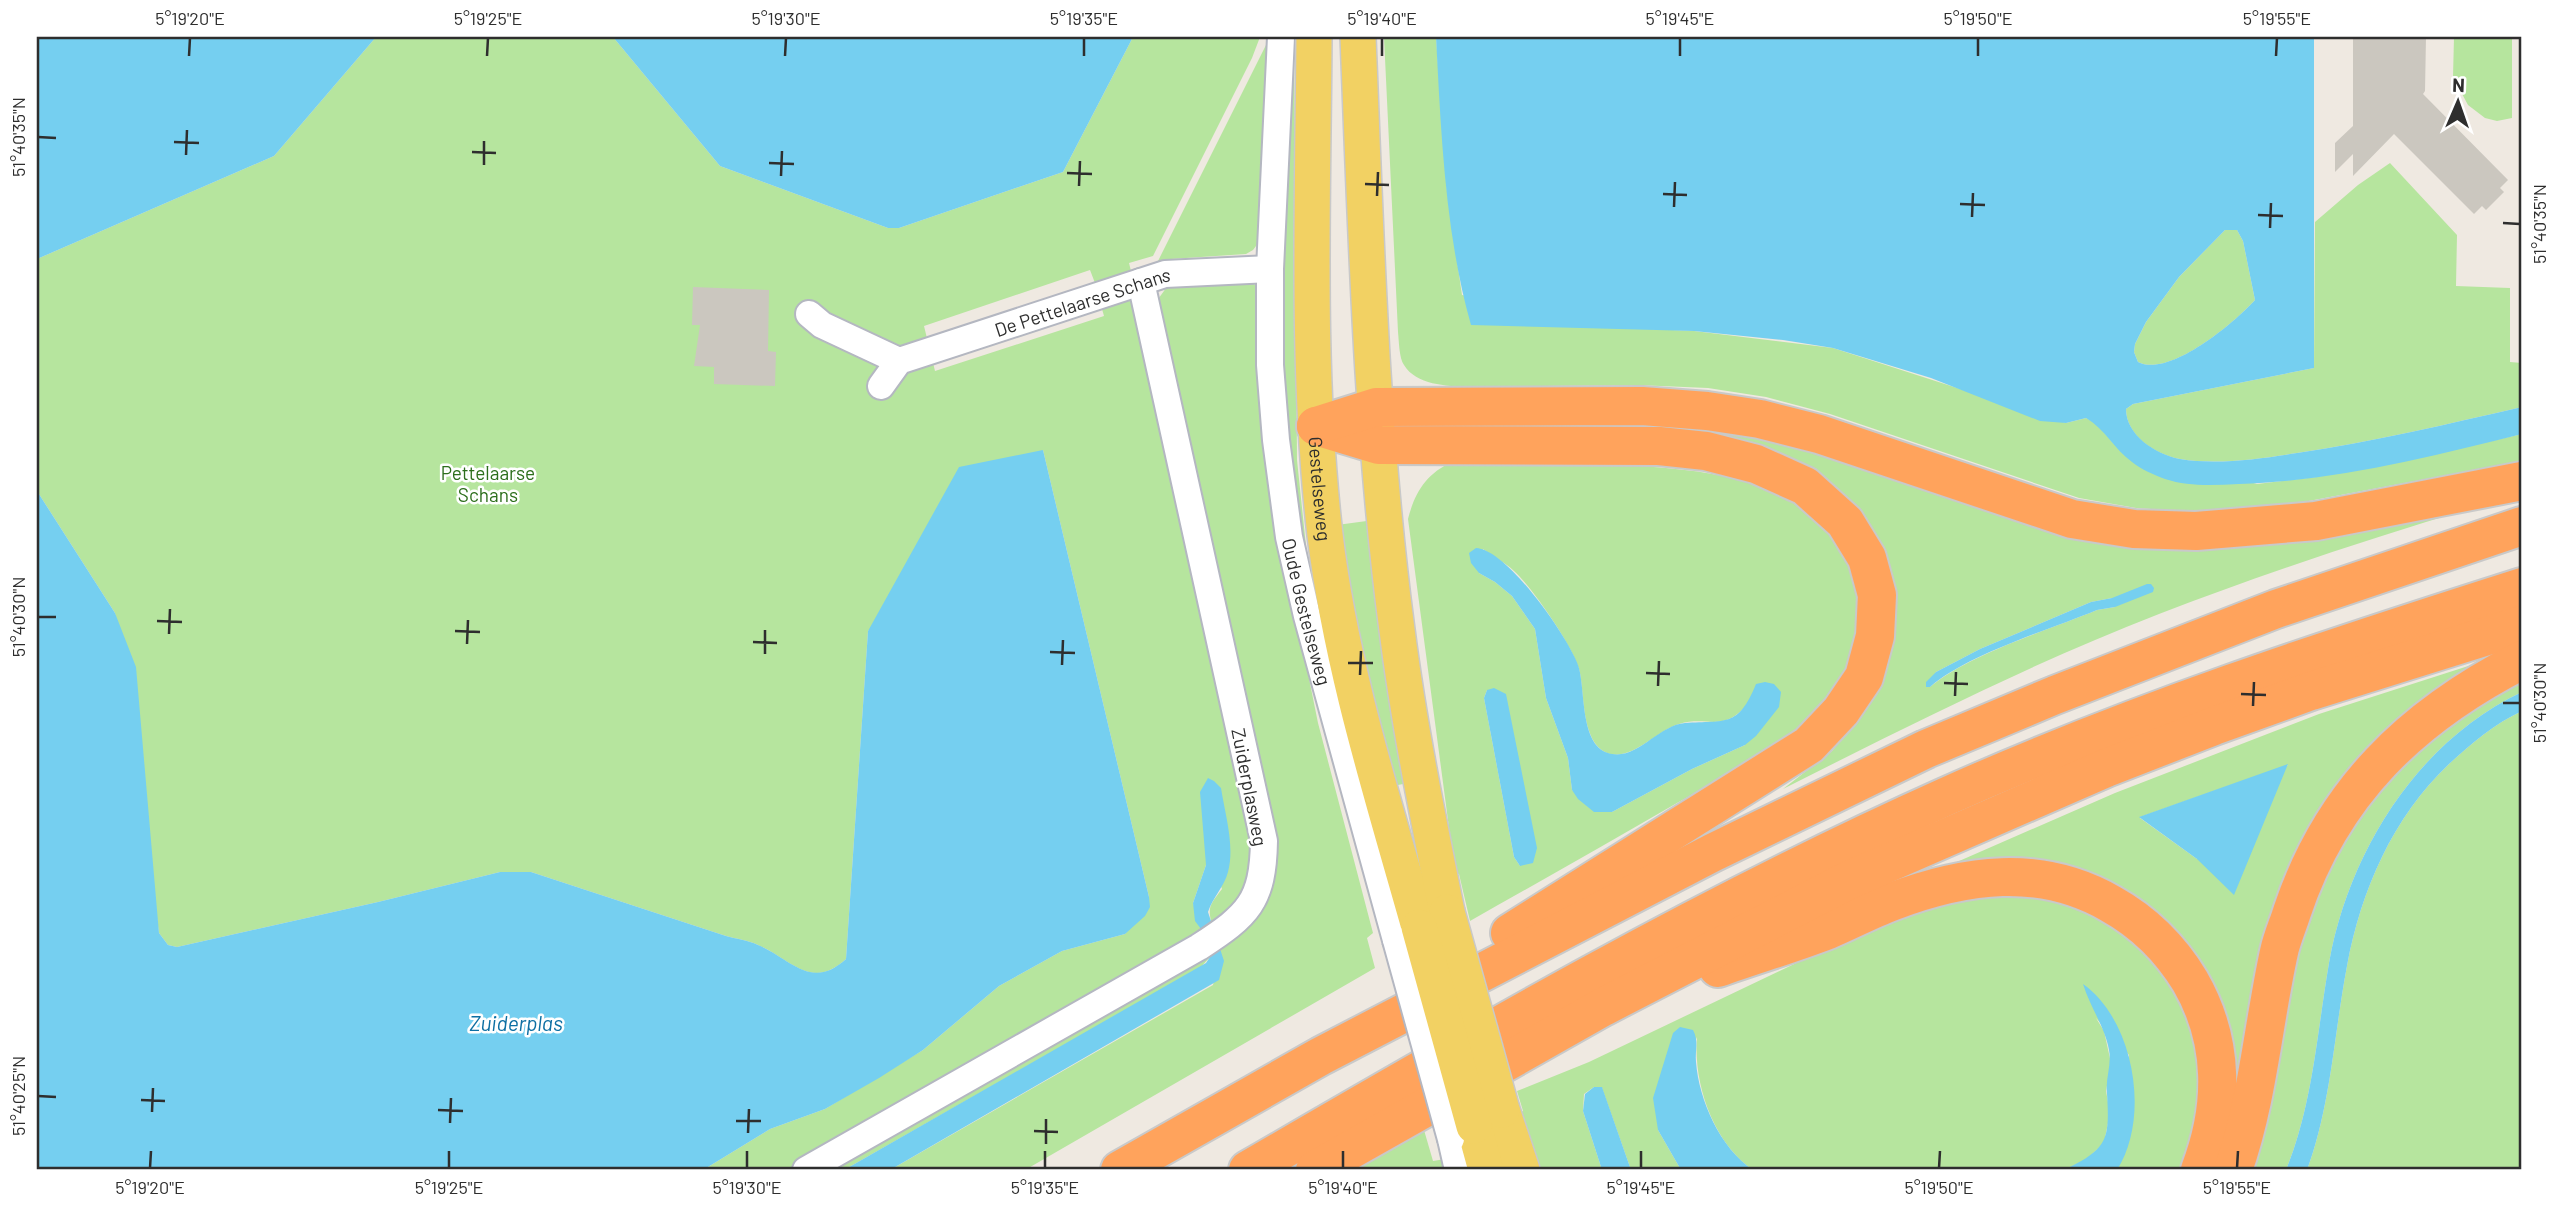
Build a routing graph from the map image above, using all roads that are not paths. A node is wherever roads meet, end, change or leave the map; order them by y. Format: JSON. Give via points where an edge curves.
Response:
{"nodes":[{"id":1,"x":1281,"y":37,"type":"edge"},
{"id":2,"x":1314,"y":37,"type":"edge"},
{"id":3,"x":1358,"y":37,"type":"edge"},
{"id":4,"x":1270,"y":269,"type":"junction"},
{"id":5,"x":1141,"y":282,"type":"junction"},
{"id":6,"x":809,"y":314,"type":"dead end"},
{"id":7,"x":899,"y":361,"type":"junction"},
{"id":8,"x":881,"y":386,"type":"dead end"},
{"id":9,"x":1376,"y":407,"type":"junction"},
{"id":10,"x":1316,"y":426,"type":"junction"},
{"id":11,"x":1380,"y":445,"type":"junction"},
{"id":12,"x":2522,"y":481,"type":"edge"},
{"id":13,"x":2522,"y":526,"type":"edge"},
{"id":14,"x":2522,"y":587,"type":"edge"},
{"id":15,"x":2522,"y":625,"type":"edge"},
{"id":16,"x":2522,"y":660,"type":"edge"},
{"id":17,"x":1421,"y":926,"type":"junction"},
{"id":18,"x":1603,"y":1007,"type":"junction"},
{"id":19,"x":1321,"y":1056,"type":"junction"},
{"id":20,"x":1475,"y":1125,"type":"junction"},
{"id":21,"x":806,"y":1170,"type":"edge"},
{"id":22,"x":1119,"y":1170,"type":"edge"},
{"id":23,"x":1248,"y":1170,"type":"edge"},
{"id":24,"x":1315,"y":1170,"type":"edge"},
{"id":25,"x":1458,"y":1170,"type":"edge"},
{"id":26,"x":1486,"y":1170,"type":"edge"},
{"id":27,"x":1522,"y":1170,"type":"edge"},
{"id":28,"x":2200,"y":1170,"type":"edge"},
{"id":29,"x":2233,"y":1170,"type":"edge"}],
"edges":[{"from":1,"to":4,"type":"street","name":"Oude Gestelseweg"},
{"from":2,"to":10,"type":"main road","name":"Gestelseweg"},
{"from":3,"to":9,"type":"main road"},
{"from":4,"to":5,"type":"street","name":"De Pettelaarse Schans","via":[[1165,274]]},
{"from":4,"to":17,"type":"street","name":"Oude Gestelseweg","via":[[1276,440],[1289,537],[1307,616]]},
{"from":5,"to":7,"type":"street","name":"De Pettelaarse Schans"},
{"from":5,"to":21,"type":"street","name":"Zuiderplasweg","via":[[1264,841],[1257,893],[1243,916],[1199,947]]},
{"from":6,"to":7,"type":"street","via":[[822,325]]},
{"from":7,"to":8,"type":"street"},
{"from":9,"to":10,"type":"highway"},
{"from":9,"to":11,"type":"main road"},
{"from":9,"to":12,"type":"highway","via":[[1642,406],[1760,419],[1819,434],[2072,519],[2134,529],[2196,531],[2316,521]]},
{"from":10,"to":11,"type":"highway"},
{"from":10,"to":17,"type":"main road","name":"Gestelseweg","via":[[1325,536],[1349,667]]},
{"from":11,"to":17,"type":"main road","via":[[1397,630],[1419,772]]},
{"from":11,"to":19,"type":"highway","via":[[1659,446],[1706,451],[1756,464],[1805,485],[1845,522],[1867,558],[1877,595],[1875,636],[1864,677],[1841,711],[1809,744]]},
{"from":13,"to":19,"type":"highway","via":[[2264,613],[1926,749],[1712,853]]},
{"from":14,"to":23,"type":"highway","via":[[2195,695],[1947,796],[1730,899]]},
{"from":15,"to":18,"type":"highway","via":[[2311,691],[2106,768],[1849,880]]},
{"from":16,"to":29,"type":"highway","via":[[2481,681],[2396,745],[2353,792],[2319,846],[2280,951],[2261,1064]]},
{"from":17,"to":20,"type":"main road","bridge":true},
{"from":17,"to":20,"type":"street","name":"Oude Gestelseweg","bridge":true},
{"from":18,"to":24,"type":"highway"},
{"from":18,"to":28,"type":"highway","via":[[1959,882],[2025,877],[2063,883],[2095,894],[2152,932],[2178,961],[2196,993],[2214,1037],[2218,1066],[2213,1131]]},
{"from":19,"to":22,"type":"highway"},
{"from":20,"to":25,"type":"street","name":"Oude Gestelseweg"},
{"from":20,"to":26,"type":"main road"},
{"from":20,"to":27,"type":"main road"}]}
